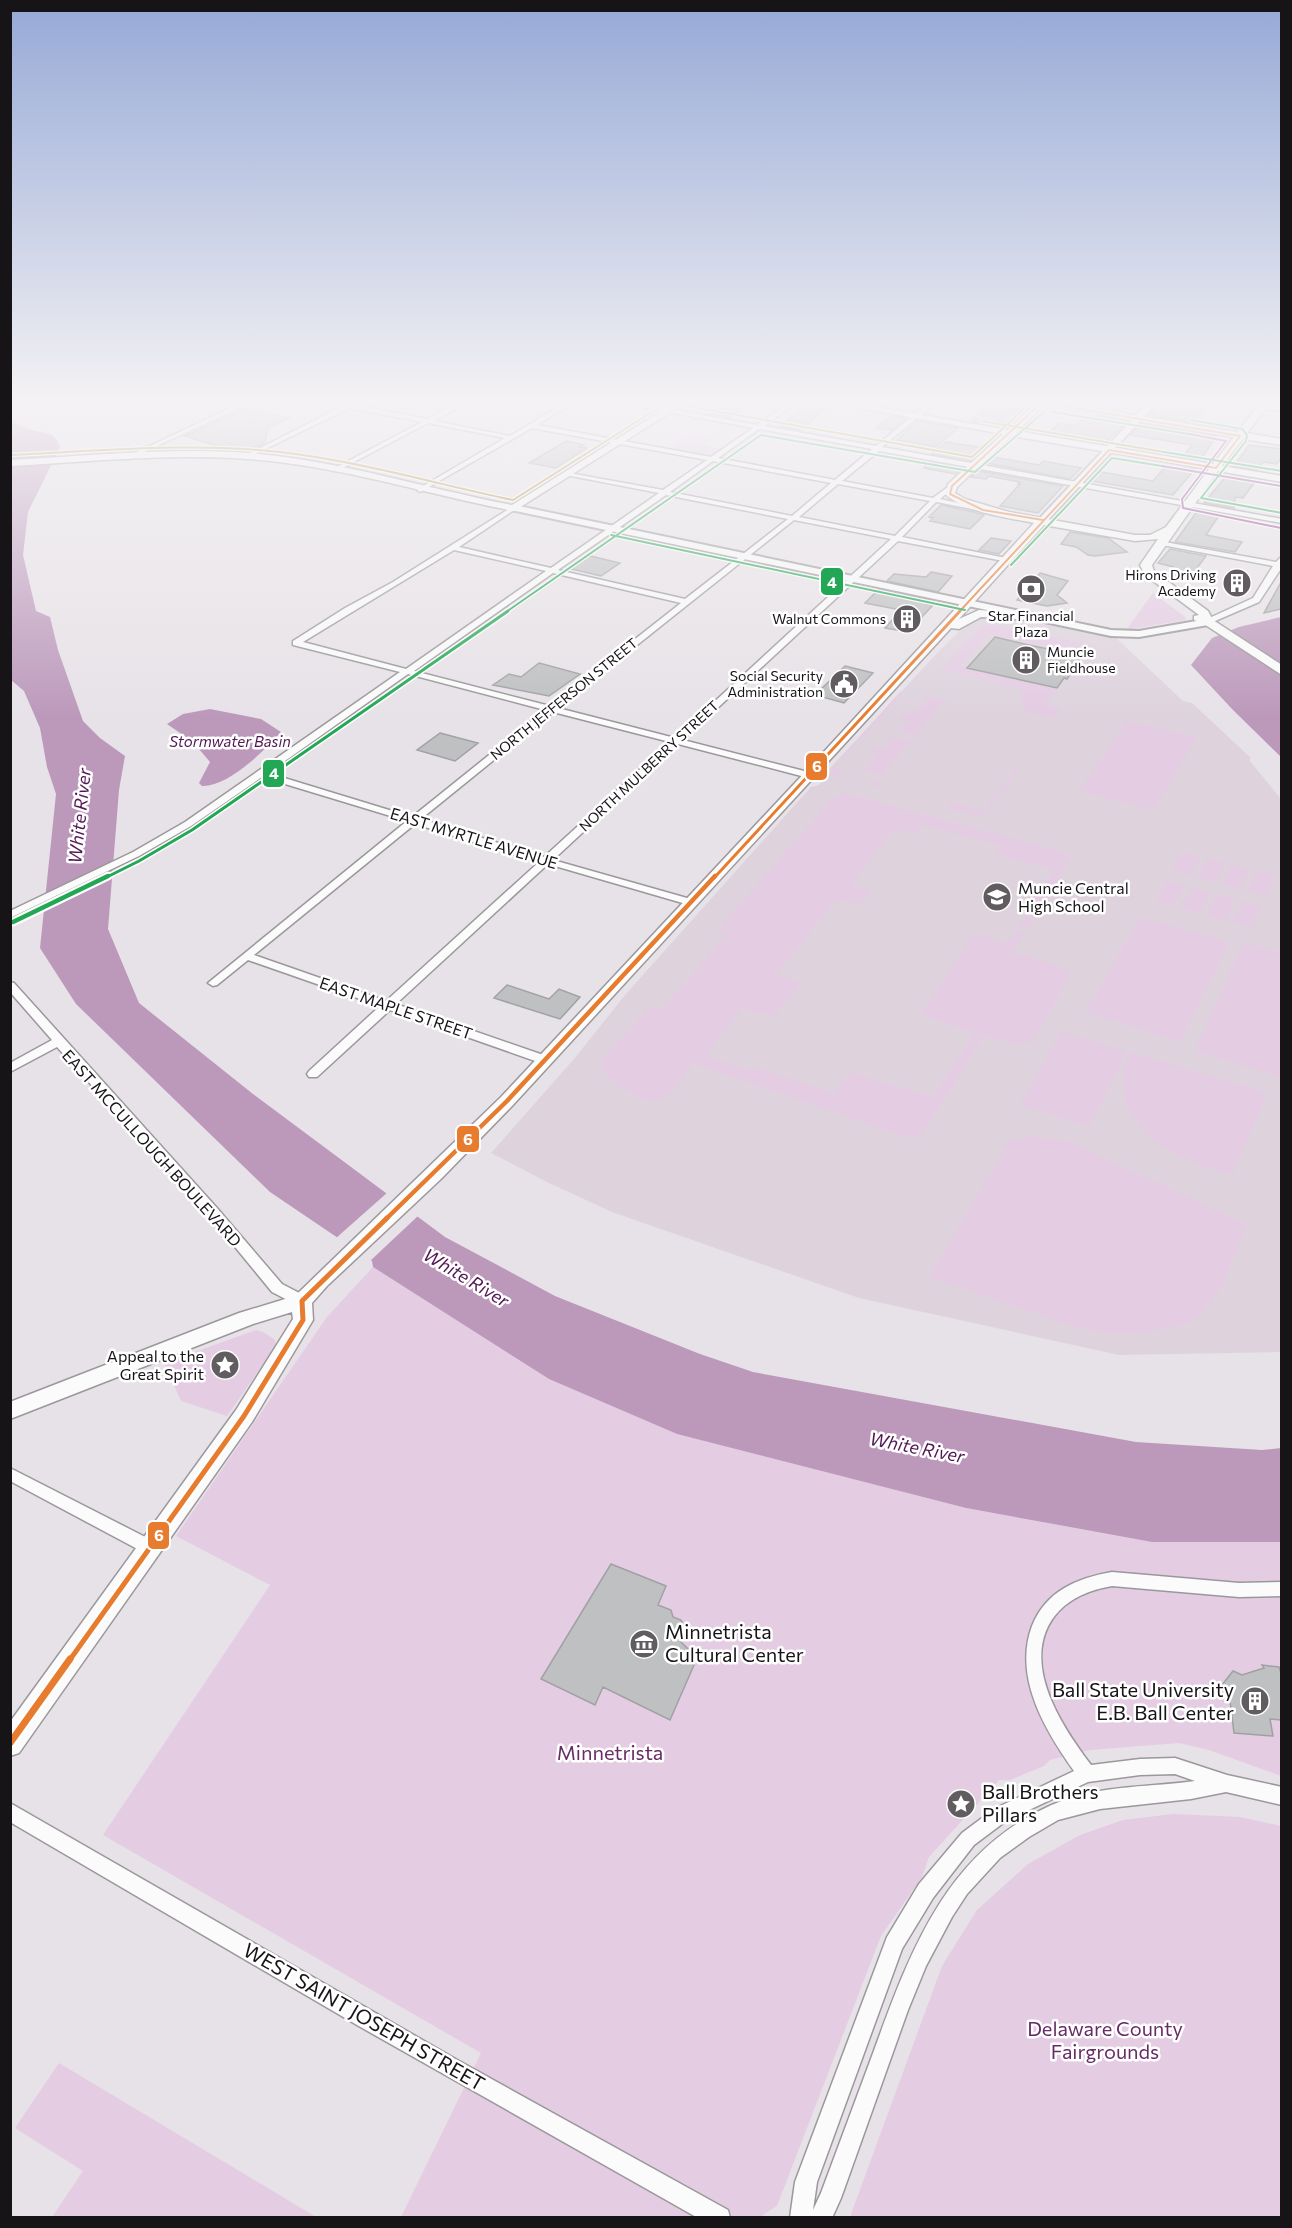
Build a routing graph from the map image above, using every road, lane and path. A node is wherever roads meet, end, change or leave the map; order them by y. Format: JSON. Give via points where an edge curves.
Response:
{"nodes":[{"id":1,"x":513,"y":509,"type":"edge"},
{"id":2,"x":519,"y":509,"type":"edge"},
{"id":3,"x":642,"y":509,"type":"edge"},
{"id":4,"x":747,"y":509,"type":"edge"},
{"id":5,"x":804,"y":509,"type":"edge"},
{"id":6,"x":926,"y":509,"type":"edge"},
{"id":7,"x":983,"y":509,"type":"edge"},
{"id":8,"x":1053,"y":509,"type":"edge"},
{"id":9,"x":1184,"y":509,"type":"edge"},
{"id":10,"x":1219,"y":509,"type":"edge"},
{"id":11,"x":793,"y":518,"type":"junction"},
{"id":12,"x":1043,"y":520,"type":"junction"},
{"id":13,"x":1281,"y":521,"type":"edge"},
{"id":14,"x":613,"y":528,"type":"junction"},
{"id":15,"x":1086,"y":529,"type":"junction"},
{"id":16,"x":1168,"y":530,"type":"junction"},
{"id":17,"x":897,"y":538,"type":"junction"},
{"id":18,"x":1162,"y":543,"type":"junction"},
{"id":19,"x":454,"y":548,"type":"junction"},
{"id":20,"x":744,"y":555,"type":"junction"},
{"id":21,"x":1006,"y":560,"type":"junction"},
{"id":22,"x":1280,"y":563,"type":"edge"},
{"id":23,"x":553,"y":570,"type":"junction"},
{"id":24,"x":852,"y":578,"type":"junction"},
{"id":25,"x":688,"y":602,"type":"junction"},
{"id":26,"x":967,"y":603,"type":"junction"},
{"id":27,"x":1042,"y":619,"type":"junction"},
{"id":28,"x":1208,"y":622,"type":"junction"},
{"id":29,"x":939,"y":633,"type":"junction"},
{"id":30,"x":406,"y":671,"type":"junction"},
{"id":31,"x":1281,"y":671,"type":"edge"},
{"id":32,"x":551,"y":709,"type":"junction"},
{"id":33,"x":675,"y":741,"type":"junction"},
{"id":34,"x":260,"y":773,"type":"junction"},
{"id":35,"x":809,"y":775,"type":"junction"},
{"id":36,"x":414,"y":820,"type":"junction"},
{"id":37,"x":547,"y":861,"type":"junction"},
{"id":38,"x":690,"y":902,"type":"junction"},
{"id":39,"x":10,"y":915,"type":"edge"},
{"id":40,"x":247,"y":956,"type":"junction"},
{"id":41,"x":213,"y":983,"type":"dead end"},
{"id":42,"x":10,"y":985,"type":"edge"},
{"id":43,"x":388,"y":1005,"type":"junction"},
{"id":44,"x":57,"y":1042,"type":"junction"},
{"id":45,"x":545,"y":1060,"type":"junction"},
{"id":46,"x":10,"y":1068,"type":"edge"},
{"id":47,"x":313,"y":1074,"type":"dead end"},
{"id":48,"x":302,"y":1301,"type":"junction"},
{"id":49,"x":10,"y":1411,"type":"edge"},
{"id":50,"x":10,"y":1474,"type":"edge"},
{"id":51,"x":149,"y":1547,"type":"junction"},
{"id":52,"x":1281,"y":1589,"type":"edge"},
{"id":53,"x":10,"y":1744,"type":"edge"},
{"id":54,"x":1087,"y":1773,"type":"junction"},
{"id":55,"x":1227,"y":1784,"type":"junction"},
{"id":56,"x":1281,"y":1796,"type":"edge"},
{"id":57,"x":10,"y":1812,"type":"edge"},
{"id":58,"x":720,"y":2217,"type":"edge"},
{"id":59,"x":801,"y":2217,"type":"edge"},
{"id":60,"x":820,"y":2217,"type":"edge"}],
"edges":[{"from":1,"to":19,"type":"street"},
{"from":2,"to":14,"type":"street"},
{"from":3,"to":14,"type":"street"},
{"from":4,"to":11,"type":"street"},
{"from":5,"to":11,"type":"street","name":"NORTH JEFFERSON STREET"},
{"from":6,"to":17,"type":"street","name":"NORTH MULBERRY STREET"},
{"from":7,"to":12,"type":"main road"},
{"from":8,"to":12,"type":"street"},
{"from":9,"to":16,"type":"main road"},
{"from":10,"to":13,"type":"street"},
{"from":11,"to":17,"type":"street"},
{"from":11,"to":20,"type":"street","name":"NORTH JEFFERSON STREET"},
{"from":12,"to":15,"type":"main road"},
{"from":12,"to":21,"type":"main road"},
{"from":14,"to":20,"type":"street"},
{"from":14,"to":23,"type":"street"},
{"from":15,"to":16,"type":"main road","via":[[1144,538]]},
{"from":15,"to":28,"type":"main road","via":[[1137,545],[1141,550],[1135,563],[1137,572]]},
{"from":16,"to":18,"type":"main road"},
{"from":17,"to":21,"type":"street"},
{"from":17,"to":24,"type":"street","name":"NORTH MULBERRY STREET"},
{"from":18,"to":22,"type":"street"},
{"from":18,"to":28,"type":"main road","via":[[1146,568],[1204,613]]},
{"from":19,"to":23,"type":"street"},
{"from":19,"to":30,"type":"street","via":[[296,643]]},
{"from":20,"to":24,"type":"street"},
{"from":20,"to":25,"type":"street","name":"NORTH JEFFERSON STREET"},
{"from":21,"to":26,"type":"main road"},
{"from":22,"to":28,"type":"street","via":[[1256,600]]},
{"from":23,"to":25,"type":"street"},
{"from":23,"to":30,"type":"street"},
{"from":24,"to":26,"type":"street"},
{"from":24,"to":33,"type":"street","name":"NORTH MULBERRY STREET"},
{"from":25,"to":32,"type":"street","name":"NORTH JEFFERSON STREET"},
{"from":26,"to":27,"type":"street"},
{"from":26,"to":29,"type":"main road"},
{"from":27,"to":28,"type":"street","via":[[1127,635]]},
{"from":27,"to":29,"type":"main road","via":[[980,613]]},
{"from":28,"to":31,"type":"main road"},
{"from":29,"to":35,"type":"main road"},
{"from":30,"to":32,"type":"street"},
{"from":30,"to":34,"type":"street"},
{"from":32,"to":33,"type":"street"},
{"from":32,"to":36,"type":"street","name":"NORTH JEFFERSON STREET"},
{"from":33,"to":35,"type":"street"},
{"from":33,"to":37,"type":"street","name":"NORTH MULBERRY STREET"},
{"from":34,"to":36,"type":"street","name":"EAST MYRTLE AVENUE"},
{"from":34,"to":39,"type":"street","via":[[188,824],[136,854]]},
{"from":35,"to":38,"type":"main road"},
{"from":36,"to":37,"type":"street","name":"EAST MYRTLE AVENUE"},
{"from":36,"to":40,"type":"street","name":"NORTH JEFFERSON STREET"},
{"from":37,"to":38,"type":"street","name":"EAST MYRTLE AVENUE"},
{"from":37,"to":43,"type":"street","name":"NORTH MULBERRY STREET"},
{"from":38,"to":45,"type":"main road"},
{"from":40,"to":41,"type":"street","name":"NORTH JEFFERSON STREET"},
{"from":40,"to":43,"type":"street","name":"EAST MAPLE STREET"},
{"from":42,"to":44,"type":"street","name":"EAST MCCULLOUGH BOULEVARD"},
{"from":43,"to":45,"type":"street","name":"EAST MAPLE STREET"},
{"from":43,"to":47,"type":"street","name":"NORTH MULBERRY STREET"},
{"from":44,"to":46,"type":"street"},
{"from":44,"to":48,"type":"street","name":"EAST MCCULLOUGH BOULEVARD","via":[[143,1133],[276,1288]]},
{"from":45,"to":48,"type":"main road"},
{"from":48,"to":49,"type":"main road","via":[[246,1318]]},
{"from":48,"to":51,"type":"main road","via":[[303,1320],[290,1343],[244,1416]]},
{"from":50,"to":51,"type":"street"},
{"from":51,"to":53,"type":"main road"},
{"from":52,"to":54,"type":"street","via":[[1239,1590],[1112,1579],[1078,1587],[1048,1610],[1036,1631],[1032,1656],[1053,1723]]},
{"from":54,"to":55,"type":"street","via":[[1175,1766]]},
{"from":54,"to":59,"type":"street","via":[[1000,1815],[968,1839],[910,1915],[878,1984],[806,2182]]},
{"from":55,"to":56,"type":"street"},
{"from":55,"to":60,"type":"street","via":[[1138,1794],[1053,1813],[978,1866],[939,1921],[924,1950]]},
{"from":57,"to":58,"type":"street","name":"WEST SAINT JOSEPH STREET","via":[[471,2079]]}]}
